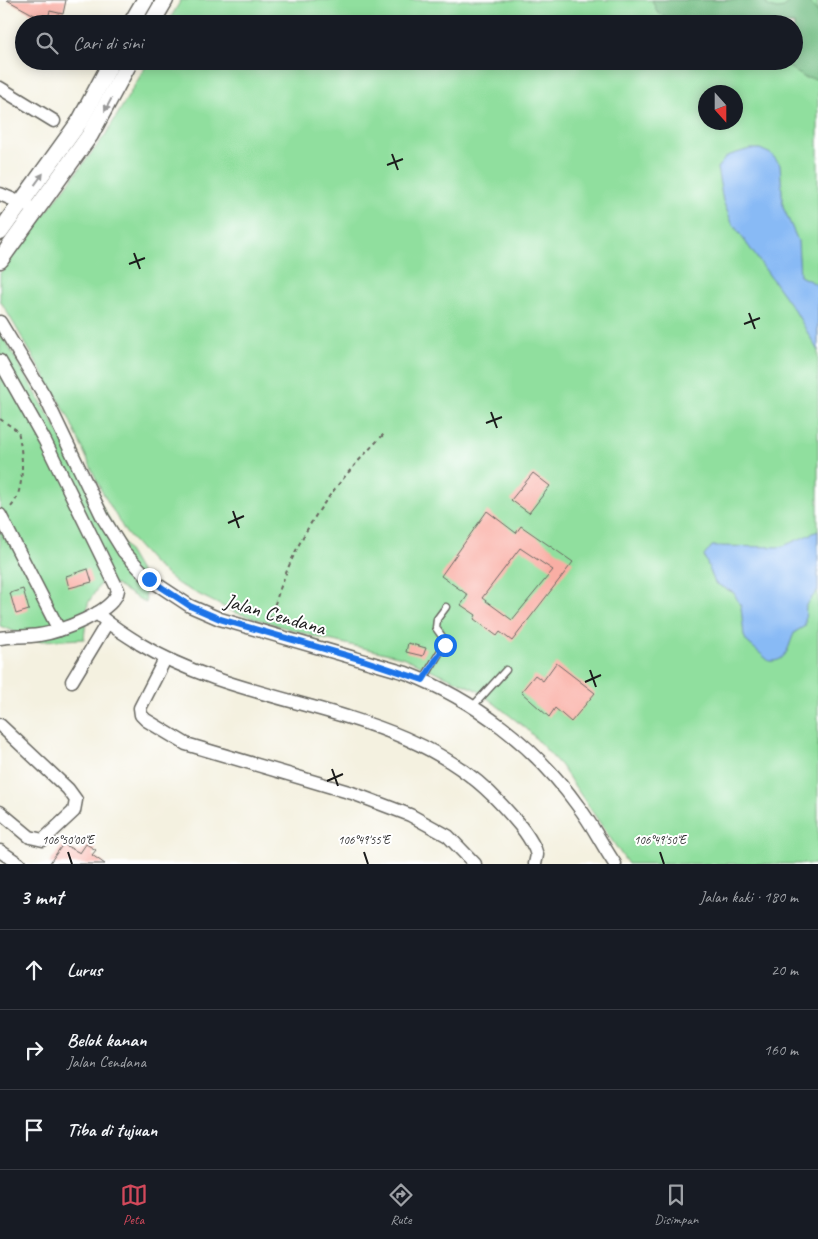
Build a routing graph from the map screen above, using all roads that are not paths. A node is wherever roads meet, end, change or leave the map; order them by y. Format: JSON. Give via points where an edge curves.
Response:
{"nodes":[{"id":1,"x":145,"y":0,"type":"edge"},
{"id":2,"x":165,"y":0,"type":"edge"},
{"id":3,"x":136,"y":15,"type":"edge"},
{"id":4,"x":156,"y":15,"type":"edge"},
{"id":5,"x":107,"y":70,"type":"edge"},
{"id":6,"x":125,"y":70,"type":"edge"},
{"id":7,"x":0,"y":88,"type":"edge"},
{"id":8,"x":54,"y":121,"type":"dead end"},
{"id":9,"x":0,"y":194,"type":"edge"},
{"id":10,"x":29,"y":207,"type":"junction"},
{"id":11,"x":0,"y":232,"type":"edge"},
{"id":12,"x":0,"y":260,"type":"edge"},
{"id":13,"x":0,"y":322,"type":"edge"},
{"id":14,"x":0,"y":361,"type":"edge"},
{"id":15,"x":1,"y":516,"type":"edge"},
{"id":16,"x":446,"y":607,"type":"dead end"},
{"id":17,"x":97,"y":613,"type":"junction"},
{"id":18,"x":107,"y":623,"type":"junction"},
{"id":19,"x":59,"y":630,"type":"junction"},
{"id":20,"x":0,"y":638,"type":"edge"},
{"id":21,"x":165,"y":659,"type":"junction"},
{"id":22,"x":506,"y":670,"type":"dead end"},
{"id":23,"x":423,"y":680,"type":"junction"},
{"id":24,"x":72,"y":681,"type":"dead end"},
{"id":25,"x":473,"y":706,"type":"junction"},
{"id":26,"x":0,"y":725,"type":"edge"},
{"id":27,"x":0,"y":812,"type":"edge"},
{"id":28,"x":0,"y":851,"type":"edge"},
{"id":29,"x":19,"y":864,"type":"edge"},
{"id":30,"x":475,"y":864,"type":"edge"},
{"id":31,"x":536,"y":864,"type":"edge"},
{"id":32,"x":615,"y":864,"type":"edge"}],
"edges":[{"from":1,"to":3,"type":"street"},
{"from":2,"to":4,"type":"street"},
{"from":10,"to":5,"type":"street","one_way":true},
{"from":6,"to":10,"type":"street","one_way":true,"via":[[100,118]]},
{"from":7,"to":8,"type":"street"},
{"from":9,"to":10,"type":"street"},
{"from":10,"to":11,"type":"street"},
{"from":10,"to":12,"type":"street"},
{"from":13,"to":23,"type":"street","name":"Jalan Cendana","via":[[44,395],[103,518],[135,565],[149,579],[190,606],[220,619]]},
{"from":14,"to":17,"type":"street","via":[[45,441],[117,586],[114,600]]},
{"from":15,"to":19,"type":"street"},
{"from":16,"to":23,"type":"lane","via":[[437,619],[436,628],[446,642]]},
{"from":17,"to":18,"type":"street"},
{"from":17,"to":19,"type":"street"},
{"from":18,"to":21,"type":"street"},
{"from":18,"to":24,"type":"street"},
{"from":19,"to":20,"type":"street"},
{"from":21,"to":30,"type":"street","via":[[140,708],[146,720],[186,744],[352,793],[410,815],[448,836]]},
{"from":21,"to":31,"type":"street","via":[[219,680],[392,732],[434,751],[474,778],[509,813],[536,849]]},
{"from":22,"to":25,"type":"lane"},
{"from":23,"to":25,"type":"street","name":"Jalan Cendana"},
{"from":25,"to":32,"type":"street","name":"Jalan Cendana","via":[[520,741],[565,789]]},
{"from":26,"to":27,"type":"street","via":[[76,800],[74,810],[43,840],[30,837]]},
{"from":28,"to":29,"type":"street"}]}
